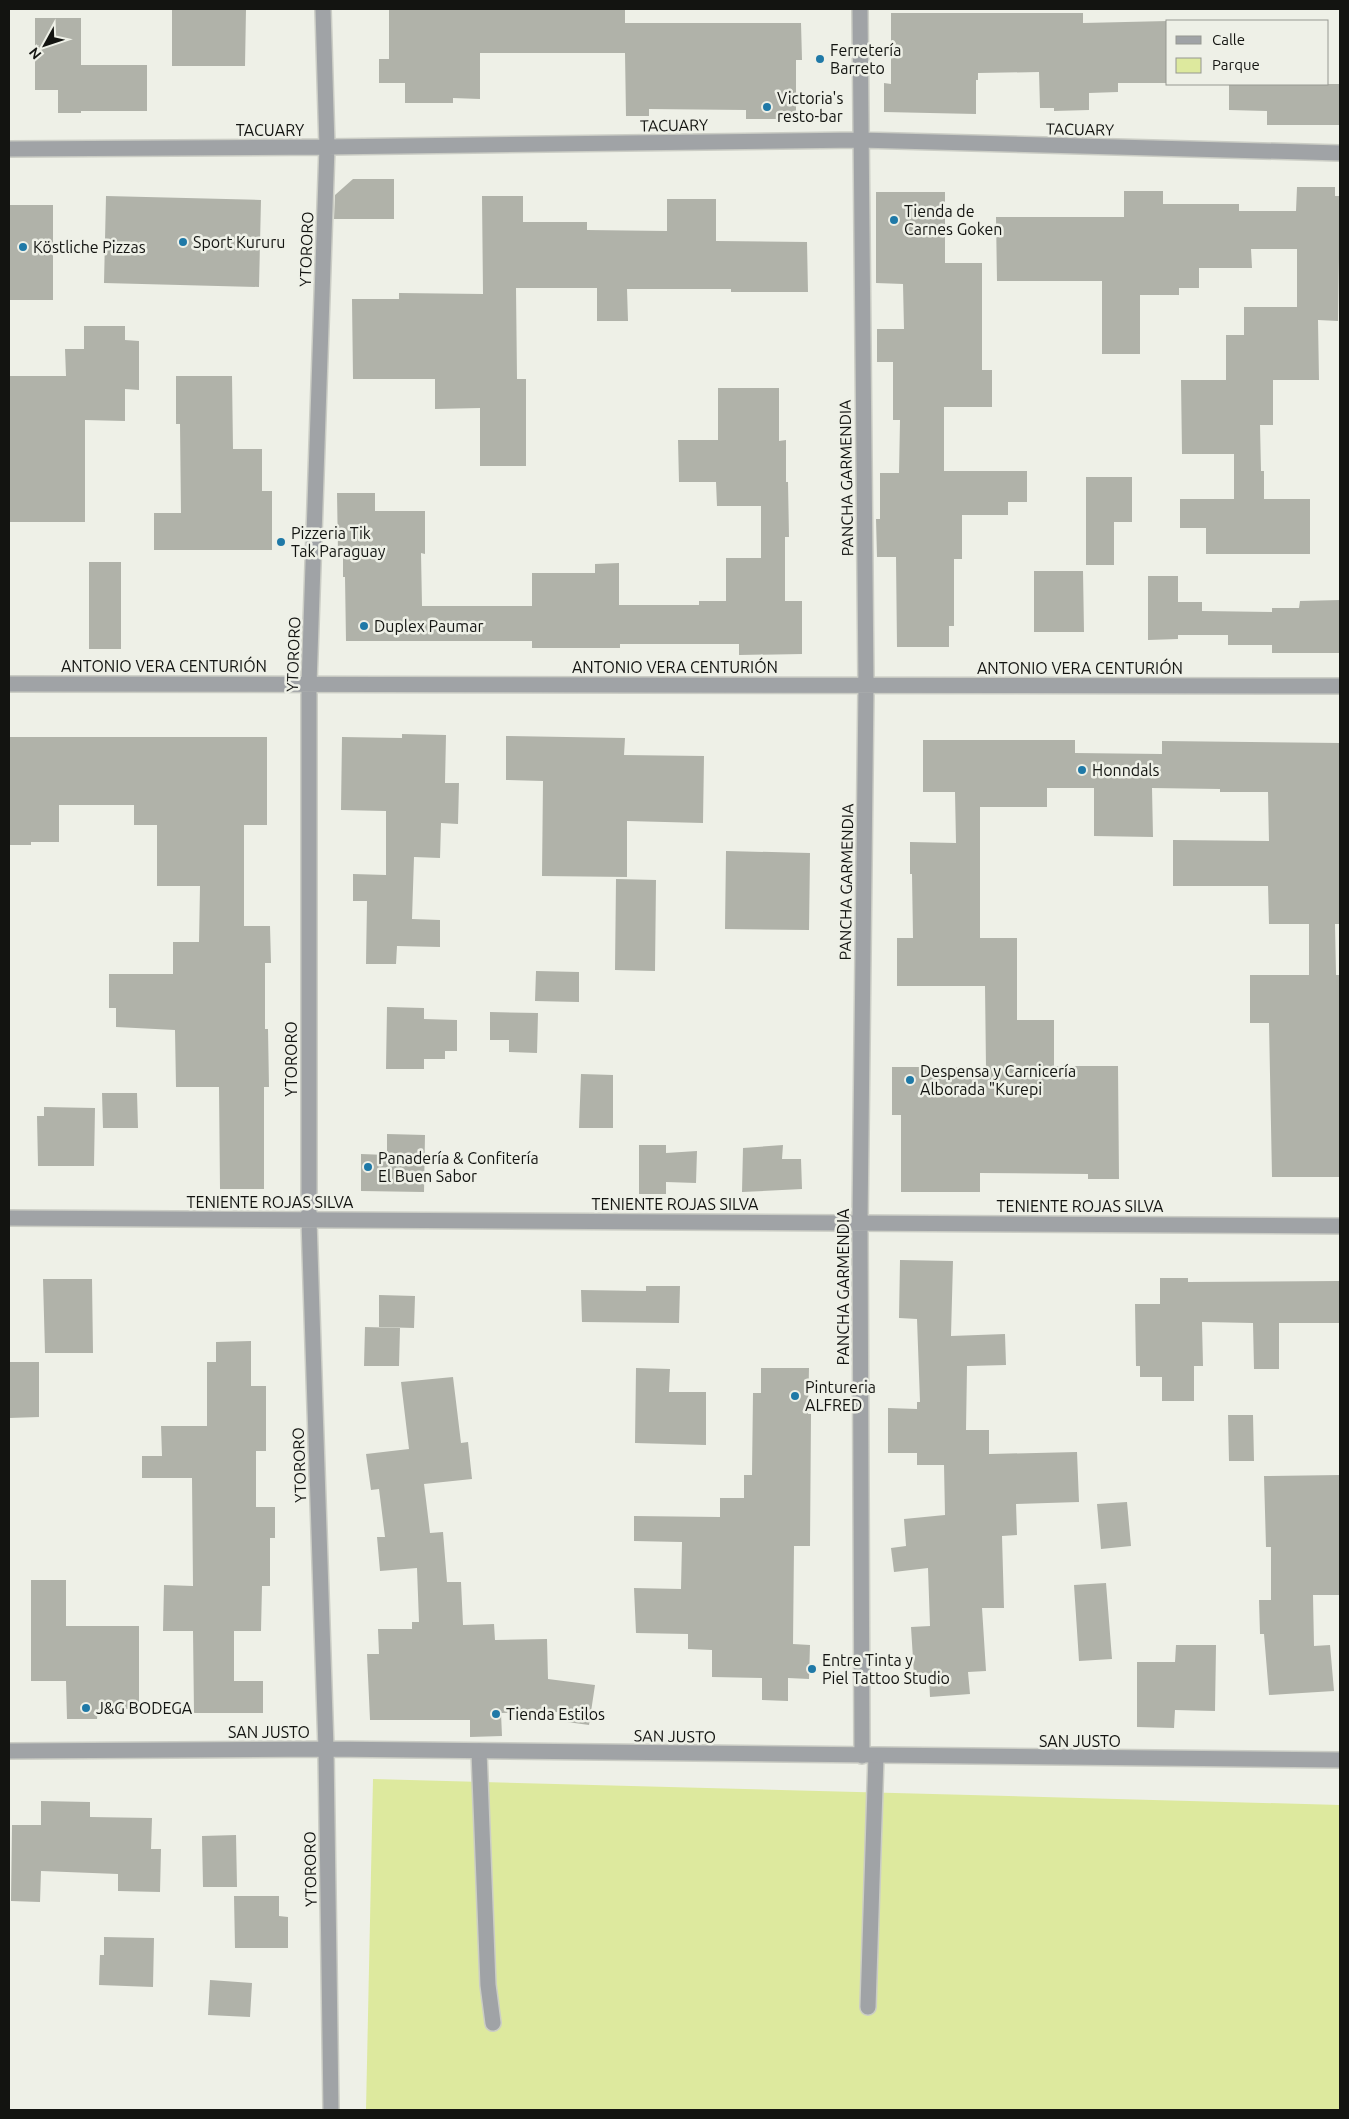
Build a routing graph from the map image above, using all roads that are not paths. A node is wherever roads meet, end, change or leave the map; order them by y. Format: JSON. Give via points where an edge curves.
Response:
{"nodes":[{"id":1,"x":323,"y":9,"type":"edge"},
{"id":2,"x":860,"y":9,"type":"edge"},
{"id":3,"x":860,"y":140,"type":"junction"},
{"id":4,"x":327,"y":147,"type":"junction"},
{"id":5,"x":9,"y":149,"type":"edge"},
{"id":6,"x":1340,"y":153,"type":"edge"},
{"id":7,"x":9,"y":684,"type":"edge"},
{"id":8,"x":310,"y":684,"type":"junction"},
{"id":9,"x":866,"y":685,"type":"junction"},
{"id":10,"x":1340,"y":686,"type":"edge"},
{"id":11,"x":9,"y":1218,"type":"edge"},
{"id":12,"x":308,"y":1220,"type":"junction"},
{"id":13,"x":860,"y":1223,"type":"junction"},
{"id":14,"x":1340,"y":1226,"type":"edge"},
{"id":15,"x":326,"y":1749,"type":"junction"},
{"id":16,"x":9,"y":1751,"type":"edge"},
{"id":17,"x":479,"y":1752,"type":"junction"},
{"id":18,"x":870,"y":1756,"type":"junction"},
{"id":19,"x":1340,"y":1760,"type":"edge"},
{"id":20,"x":868,"y":2007,"type":"dead end"},
{"id":21,"x":493,"y":2023,"type":"dead end"},
{"id":22,"x":331,"y":2110,"type":"edge"}],
"edges":[{"from":1,"to":4,"type":"street","name":"YTORORO"},
{"from":2,"to":3,"type":"street","name":"PANCHA GARMENDIA"},
{"from":3,"to":4,"type":"street","name":"TACUARY"},
{"from":3,"to":6,"type":"street","name":"TACUARY"},
{"from":3,"to":9,"type":"street","name":"PANCHA GARMENDIA"},
{"from":4,"to":5,"type":"street","name":"TACUARY"},
{"from":4,"to":8,"type":"street","name":"YTORORO"},
{"from":7,"to":8,"type":"street","name":"ANTONIO VERA CENTURIÓN"},
{"from":8,"to":9,"type":"street","name":"ANTONIO VERA CENTURIÓN"},
{"from":8,"to":12,"type":"street","name":"YTORORO"},
{"from":9,"to":10,"type":"street","name":"ANTONIO VERA CENTURIÓN"},
{"from":9,"to":13,"type":"street","name":"PANCHA GARMENDIA"},
{"from":11,"to":12,"type":"street","name":"TENIENTE ROJAS SILVA"},
{"from":12,"to":13,"type":"street","name":"TENIENTE ROJAS SILVA"},
{"from":12,"to":15,"type":"street","name":"YTORORO"},
{"from":13,"to":14,"type":"street","name":"TENIENTE ROJAS SILVA"},
{"from":13,"to":18,"type":"street","name":"PANCHA GARMENDIA"},
{"from":15,"to":16,"type":"street","name":"SAN JUSTO"},
{"from":15,"to":17,"type":"street","name":"SAN JUSTO"},
{"from":15,"to":22,"type":"street","name":"YTORORO"},
{"from":17,"to":18,"type":"street","name":"SAN JUSTO"},
{"from":17,"to":21,"type":"street","via":[[488,1985]]},
{"from":18,"to":19,"type":"street","name":"SAN JUSTO"},
{"from":18,"to":20,"type":"street","name":"PANCHA GARMENDIA"}]}
